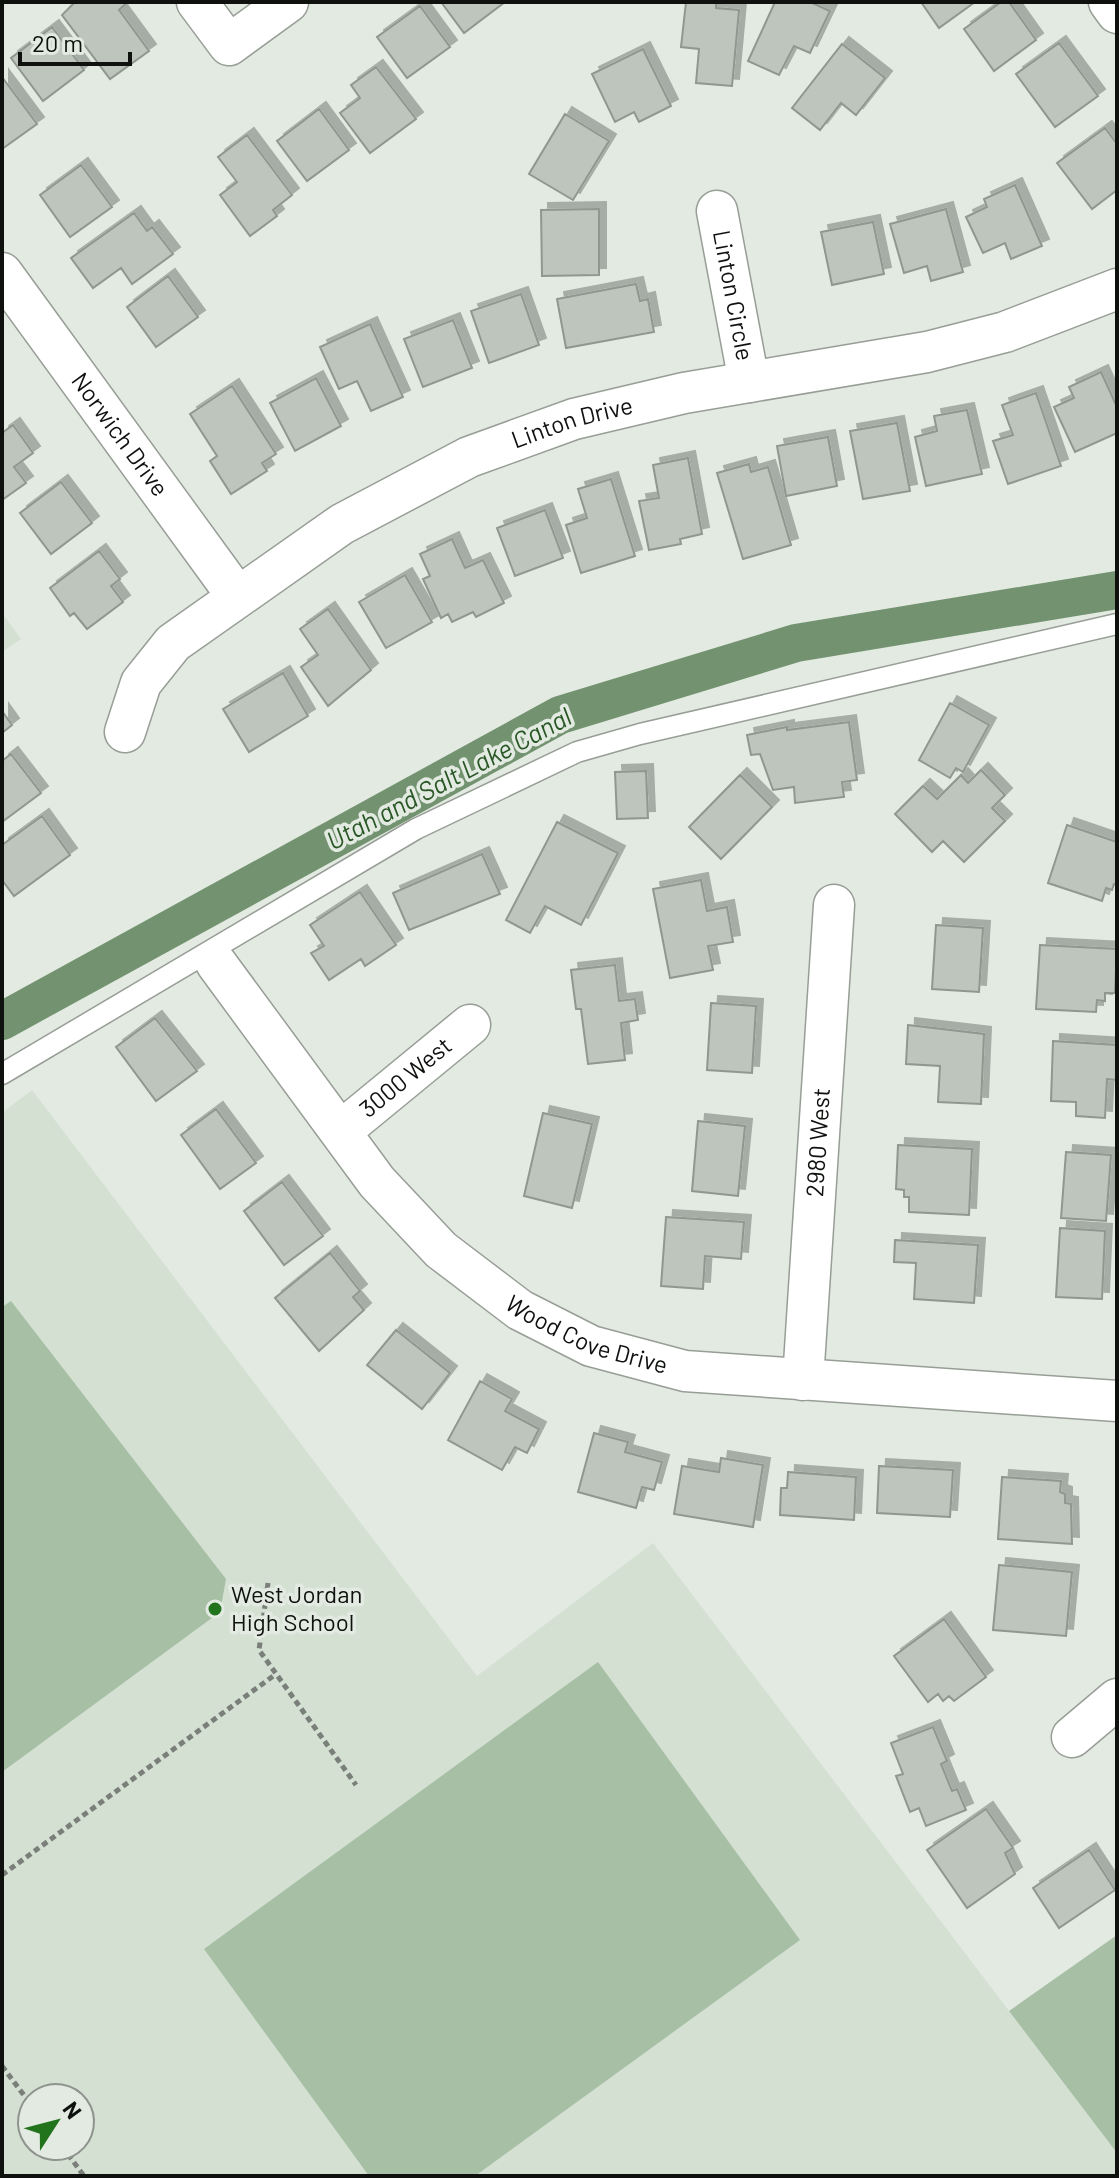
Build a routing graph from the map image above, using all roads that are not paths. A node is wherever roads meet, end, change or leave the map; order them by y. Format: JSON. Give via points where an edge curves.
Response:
{"nodes":[{"id":1,"x":197,"y":2,"type":"edge"},
{"id":2,"x":288,"y":2,"type":"edge"},
{"id":3,"x":1109,"y":2,"type":"edge"},
{"id":4,"x":1117,"y":13,"type":"edge"},
{"id":5,"x":717,"y":211,"type":"dead end"},
{"id":6,"x":2,"y":273,"type":"edge"},
{"id":7,"x":1117,"y":289,"type":"edge"},
{"id":8,"x":749,"y":382,"type":"junction"},
{"id":9,"x":237,"y":596,"type":"junction"},
{"id":10,"x":1117,"y":624,"type":"edge"},
{"id":11,"x":125,"y":732,"type":"dead end"},
{"id":12,"x":834,"y":905,"type":"dead end"},
{"id":13,"x":216,"y":963,"type":"dead end"},
{"id":14,"x":470,"y":1025,"type":"dead end"},
{"id":15,"x":2,"y":1074,"type":"edge"},
{"id":16,"x":341,"y":1131,"type":"junction"},
{"id":17,"x":803,"y":1380,"type":"junction"},
{"id":18,"x":1117,"y":1401,"type":"edge"},
{"id":19,"x":1117,"y":1699,"type":"edge"},
{"id":20,"x":1072,"y":1737,"type":"dead end"}],
"edges":[{"from":1,"to":2,"type":"street","via":[[229,45]]},
{"from":3,"to":4,"type":"street"},
{"from":5,"to":8,"type":"street","name":"Linton Circle"},
{"from":6,"to":9,"type":"street","name":"Norwich Drive"},
{"from":7,"to":8,"type":"street","name":"Linton Drive","via":[[1005,332],[927,352]]},
{"from":8,"to":9,"type":"street","name":"Linton Drive","via":[[574,419],[469,457],[342,524]]},
{"from":9,"to":11,"type":"street","name":"Linton Drive","via":[[173,643],[141,683]]},
{"from":10,"to":15,"type":"lane","via":[[577,752],[416,829]]},
{"from":12,"to":17,"type":"street","name":"2980 West"},
{"from":13,"to":16,"type":"street","name":"Wood Cove Drive"},
{"from":14,"to":16,"type":"street","name":"3000 West"},
{"from":16,"to":17,"type":"street","name":"Wood Cove Drive","via":[[377,1182],[441,1250],[520,1310],[591,1346],[685,1371]]},
{"from":17,"to":18,"type":"street","name":"Wood Cove Drive"},
{"from":19,"to":20,"type":"street"}]}
